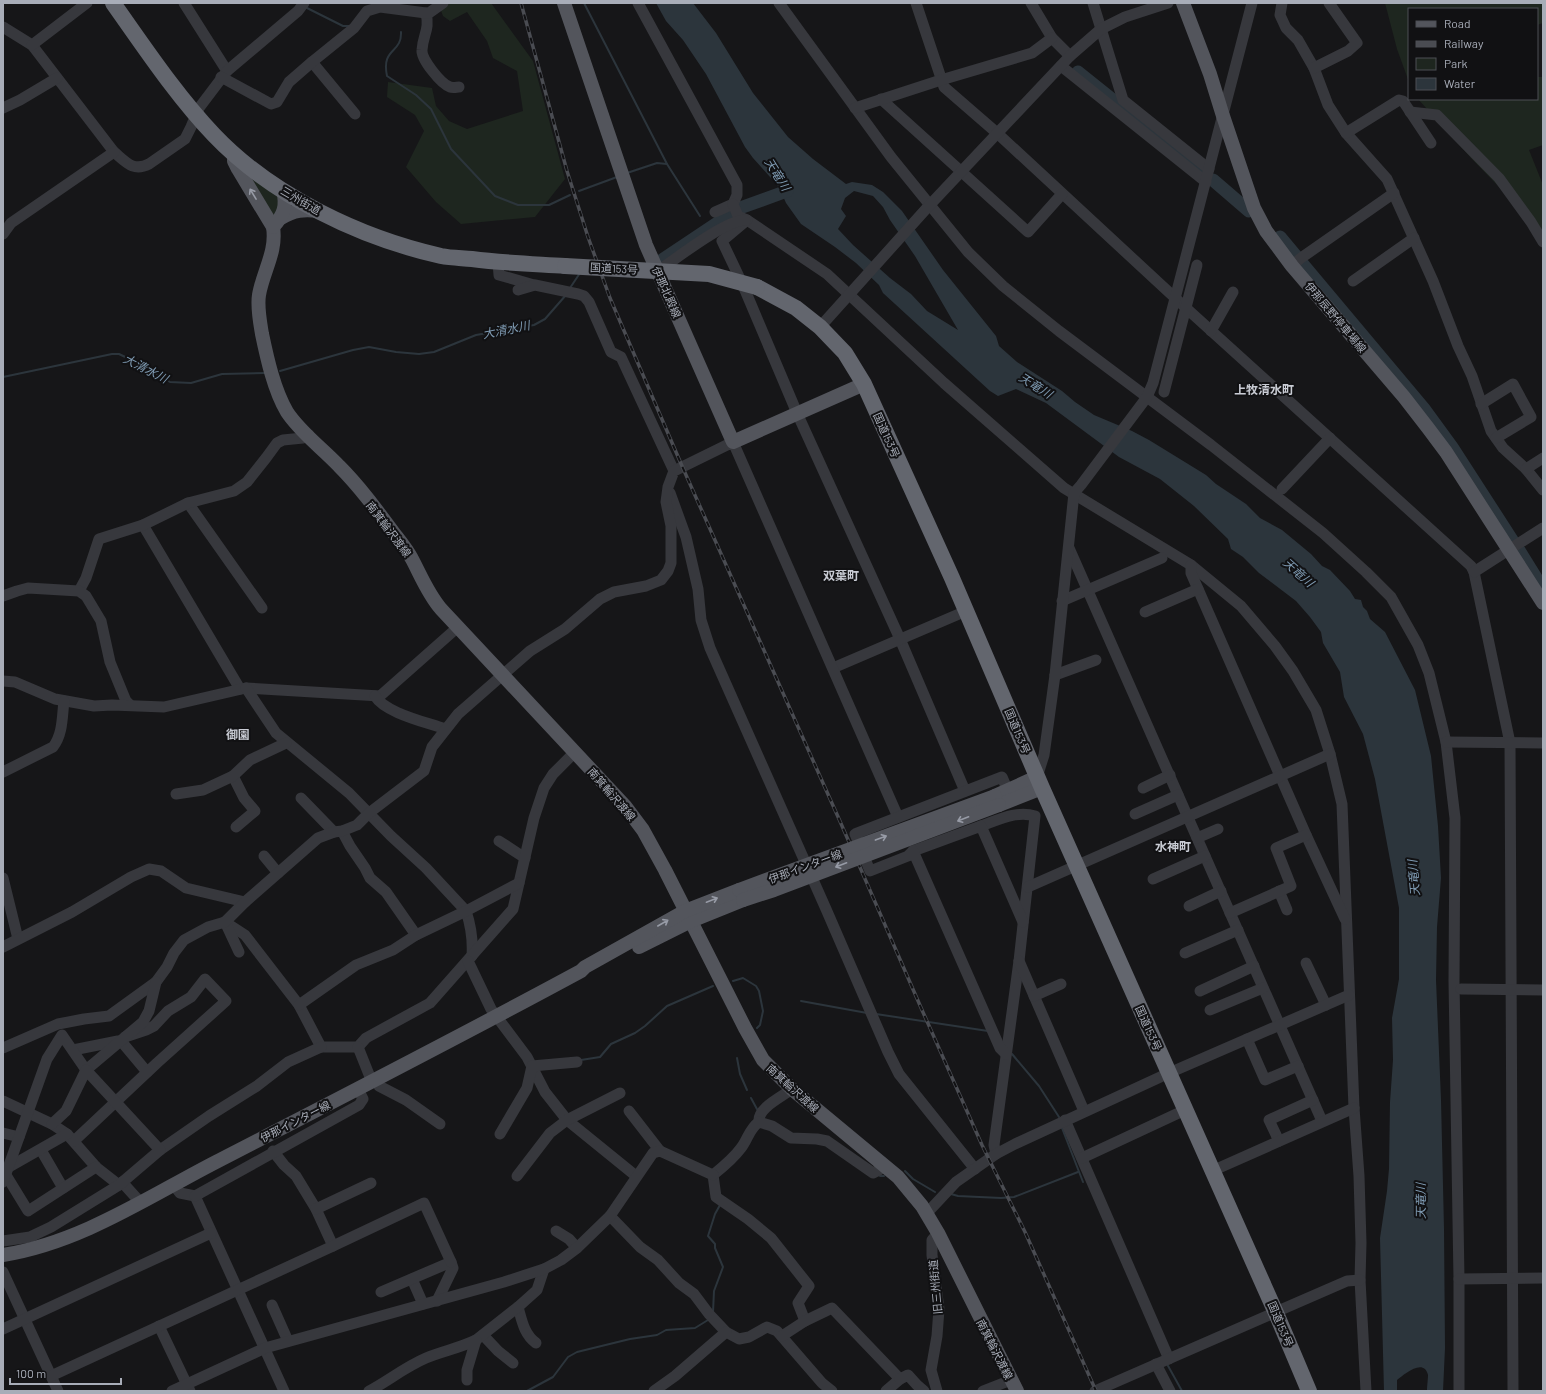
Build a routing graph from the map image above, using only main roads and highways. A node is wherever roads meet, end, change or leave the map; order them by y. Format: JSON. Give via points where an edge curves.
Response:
{"nodes":[{"id":1,"x":113,"y":3,"type":"edge"},
{"id":2,"x":564,"y":3,"type":"edge"},
{"id":3,"x":1183,"y":3,"type":"edge"},
{"id":4,"x":234,"y":154,"type":"junction"},
{"id":5,"x":282,"y":190,"type":"junction"},
{"id":6,"x":320,"y":211,"type":"junction"},
{"id":7,"x":277,"y":223,"type":"junction"},
{"id":8,"x":565,"y":266,"type":"joint"},
{"id":9,"x":864,"y":384,"type":"junction"},
{"id":10,"x":1543,"y":603,"type":"edge"},
{"id":11,"x":1040,"y":782,"type":"junction"},
{"id":12,"x":688,"y":916,"type":"junction"},
{"id":13,"x":3,"y":1255,"type":"edge"},
{"id":14,"x":1014,"y":1386,"type":"edge"},
{"id":15,"x":1304,"y":1387,"type":"edge"}],
"edges":[{"from":1,"to":4,"type":"highway","name":"三州街道","via":[[196,115]]},
{"from":2,"to":9,"type":"main road","name":"伊那北殿線","via":[[646,246],[733,442]]},
{"from":3,"to":10,"type":"main road","name":"伊那辰野停車場線","via":[[1210,74],[1254,208],[1266,231],[1292,266],[1404,397],[1446,452]]},
{"from":4,"to":5,"type":"highway","name":"三州街道"},
{"from":7,"to":4,"type":"main road","one_way":true,"via":[[238,169]]},
{"from":5,"to":6,"type":"highway","name":"三州街道"},
{"from":5,"to":7,"type":"main road","name":"南箕輪沢渡線","via":[[285,205]]},
{"from":6,"to":7,"type":"main road","via":[[296,210]]},
{"from":6,"to":8,"type":"highway","name":"三州街道","via":[[340,222],[389,241],[442,256]]},
{"from":7,"to":12,"type":"main road","name":"南箕輪沢渡線","via":[[273,251],[258,299],[262,334],[279,395],[286,410],[294,423],[352,481],[392,530],[406,549],[435,601],[625,806],[665,870]]},
{"from":8,"to":9,"type":"highway","name":"国道153号","bridge":true,"via":[[709,274],[757,287],[796,308],[820,327],[845,353]]},
{"from":9,"to":11,"type":"highway","name":"国道153号"},
{"from":11,"to":12,"type":"main road","name":"伊那インター線","bridge":true,"via":[[774,890],[741,895]]},
{"from":11,"to":15,"type":"highway","name":"国道153号","via":[[1276,1313]]},
{"from":12,"to":13,"type":"main road","name":"伊那インター線","via":[[585,966],[582,971],[376,1084],[358,1089],[88,1229],[63,1240]]},
{"from":12,"to":14,"type":"main road","name":"南箕輪沢渡線","via":[[756,1048],[772,1070],[898,1177],[927,1213]]}]}
